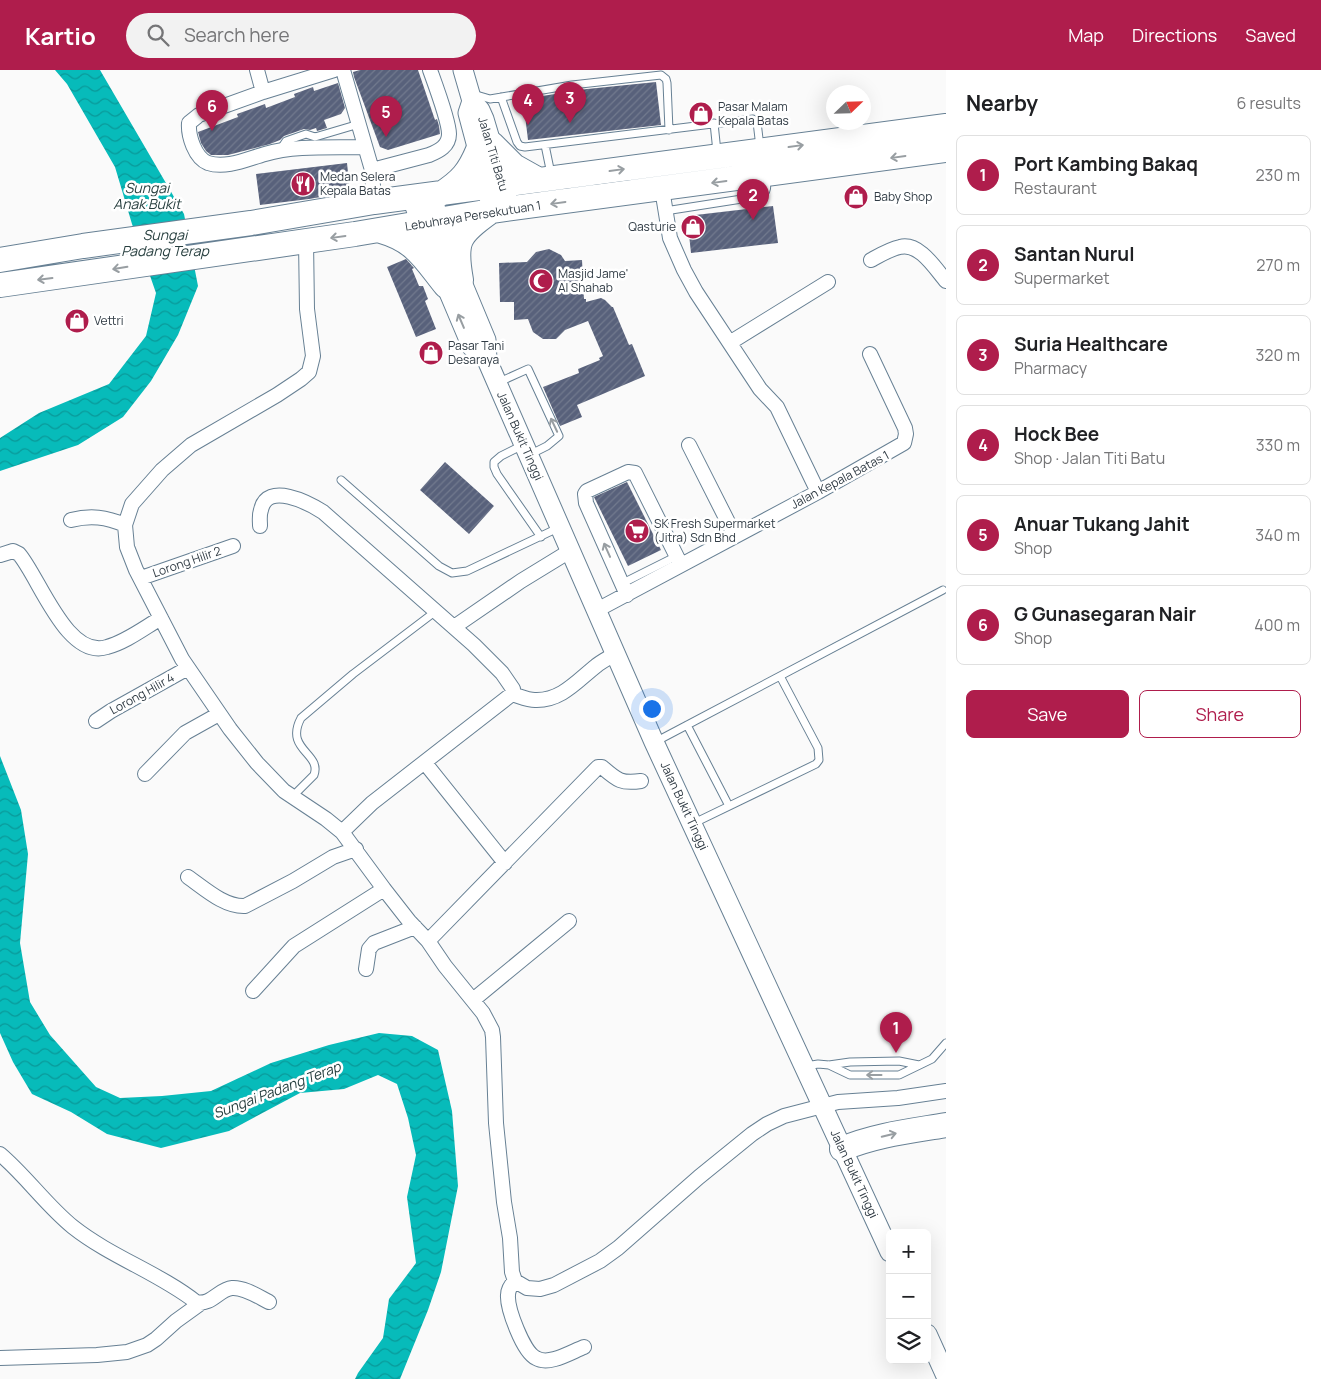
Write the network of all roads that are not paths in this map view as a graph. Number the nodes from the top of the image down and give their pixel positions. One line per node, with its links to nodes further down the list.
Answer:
1 (257, 70): 6 (street)
2 (334, 70): 6 (street)
3 (343, 70): 10 (street)
4 (430, 70): 20 (street)
5 (463, 70): 7 (main road, Jalan Titi Batu)
6 (263, 92): 17 (street)
7 (471, 97): 8 (lane); 15 (main road, Jalan Titi Batu)
8 (501, 97): 12 (lane); 13 (lane)
9 (714, 123): 12 (lane); 18 (lane); 19 (lane)
10 (359, 124): 14 (street); 17 (lane)
11 (946, 126): 18 (highway, Lebuhraya Persekutuan 1, one-way to 11)
12 (670, 130): 13 (lane)
13 (544, 145): 21 (lane)
14 (365, 147): 17 (street); 20 (street)
15 (485, 147): 21 (highway); 22 (main road, Jalan Titi Batu); 23 (highway)
16 (946, 150): 24 (highway, Lebuhraya Persekutuan 1, one-way to 24)
17 (280, 151)
18 (760, 151): 19 (highway, Lebuhraya Persekutuan 1)
19 (718, 156): 21 (highway, Lebuhraya Persekutuan 1, one-way to 19)
20 (372, 170): 25 (street)
21 (545, 179): 22 (highway, Lebuhraya Persekutuan 1)
22 (496, 187): 23 (highway, Lebuhraya Persekutuan 1); 26 (main road, Jalan Titi Batu)
23 (428, 196): 25 (highway, Lebuhraya Persekutuan 1); 27 (main road, Jalan Bukit Tinggi)
24 (664, 200): 26 (highway, Lebuhraya Persekutuan 1, one-way to 26); 36 (street)
25 (374, 202): 30 (highway, Lebuhraya Persekutuan 1)
26 (500, 210): 27 (highway, Lebuhraya Persekutuan 1); 34 (highway)
27 (430, 222): 28 (highway, Lebuhraya Persekutuan 1); 34 (main road, Jalan Bukit Tinggi)
28 (378, 230): 29 (highway, Lebuhraya Persekutuan 1, one-way to 29); 34 (highway)
29 (306, 241): 35 (highway, Lebuhraya Persekutuan 1, one-way to 35); 44 (street)
30 (0, 260)
31 (871, 260): 32 (street)
32 (946, 281)
33 (828, 282): 36 (street)
34 (454, 283): 38 (main road, Jalan Bukit Tinggi)
35 (0, 285)
36 (731, 342): 42 (street)
37 (870, 354): 42 (street, Jalan Kepala Batas 1)
38 (497, 383): 40 (main road, Jalan Bukit Tinggi); 40 (lane, one-way to 38)
39 (689, 445): 47 (street)
40 (526, 450): 46 (main road, Jalan Bukit Tinggi); 48 (lane)
41 (341, 480): 48 (lane)
42 (818, 492): 47 (street, Jalan Kepala Batas 1)
43 (71, 520): 44 (street)
44 (125, 525): 53 (street)
45 (260, 526): 57 (street)
46 (560, 527): 48 (lane); 50 (main road, Jalan Bukit Tinggi)
47 (735, 536): 52 (street, Jalan Kepala Batas 1)
48 (541, 537)
49 (233, 546): 53 (street, Lorong Hilir 2)
50 (570, 551): 56 (main road, Jalan Bukit Tinggi); 59 (street)
51 (0, 554): 58 (street)
52 (679, 561): 54 (street, Jalan Kepala Batas 1); 54 (street, one-way to 52)
53 (141, 578): 58 (street)
54 (624, 589): 56 (street, Jalan Kepala Batas 1)
55 (943, 590): 62 (lane)
56 (597, 610): 60 (main road, Jalan Bukit Tinggi)
57 (436, 611): 59 (street); 71 (lane)
58 (162, 618): 61 (street)
59 (454, 627): 63 (street)
60 (616, 653): 63 (street); 67 (main road, Jalan Bukit Tinggi)
61 (188, 668): 64 (street); 65 (street, Lorong Hilir 4)
62 (780, 676): 66 (lane); 72 (lane)
63 (512, 694): 68 (street)
64 (219, 714): 69 (street); 71 (street)
65 (96, 721)
66 (687, 725): 67 (lane); 72 (lane)
67 (654, 742): 73 (main road, Jalan Bukit Tinggi)
68 (425, 763): 74 (street); 76 (street)
69 (145, 774)
70 (641, 781): 76 (street)
71 (292, 797): 74 (street)
72 (729, 806): 73 (lane)
73 (692, 824): 88 (main road, Jalan Bukit Tinggi)
74 (342, 832): 75 (street)
75 (356, 849): 77 (street); 78 (street)
76 (504, 863): 81 (street)
77 (188, 877)
78 (384, 889): 80 (street); 83 (street)
79 (569, 921): 84 (street)
80 (414, 926): 81 (street); 82 (street)
81 (428, 941): 84 (street)
82 (366, 969)
83 (253, 990)
84 (473, 1000): 96 (street)
85 (946, 1043): 87 (lane)
86 (829, 1065): 87 (lane); 87 (lane, one-way to 86); 88 (lane)
87 (919, 1065)
88 (804, 1067): 90 (main road, Jalan Bukit Tinggi)
89 (946, 1091): 90 (street)
90 (822, 1105): 94 (main road, Jalan Bukit Tinggi); 96 (street)
91 (946, 1125): 94 (highway, one-way to 91)
92 (946, 1141): 94 (highway)
93 (0, 1154): 98 (street)
94 (846, 1157): 95 (main road, Jalan Bukit Tinggi)
95 (886, 1244)
96 (515, 1281): 100 (street)
97 (269, 1302): 98 (street)
98 (201, 1304): 101 (street)
99 (931, 1343): 102 (main road)
100 (584, 1347)
101 (0, 1358)
102 (946, 1376)

